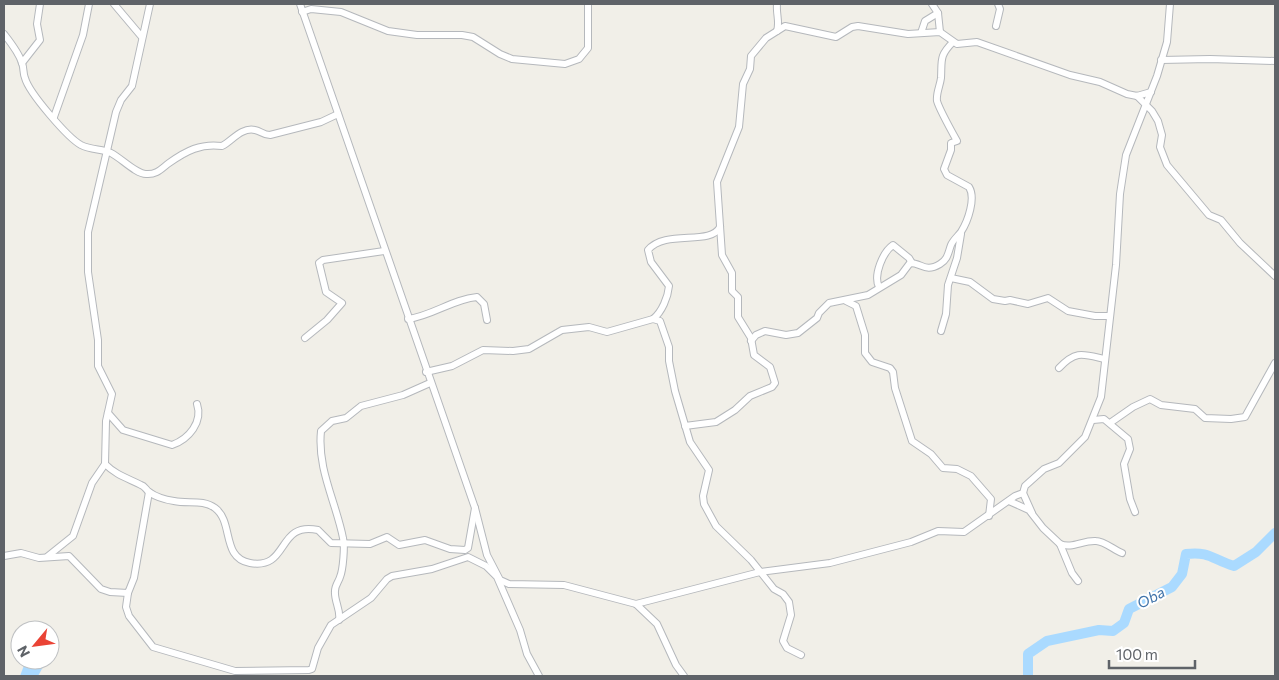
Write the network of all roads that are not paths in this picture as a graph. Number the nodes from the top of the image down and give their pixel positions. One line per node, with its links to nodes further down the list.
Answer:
1 (40, 4): 22 (street)
2 (89, 4): 27 (street)
3 (114, 4): 18 (street)
4 (150, 4): 18 (street)
5 (300, 4): 11 (street)
6 (588, 4): 11 (street)
7 (777, 4): 14 (street)
8 (932, 4): 12 (street)
9 (998, 4): 13 (street)
10 (1170, 4): 20 (street)
11 (302, 12): 26 (street)
12 (938, 14): 15 (street); 16 (street)
13 (996, 26)
14 (777, 31): 16 (street); 29 (street)
15 (940, 32): 16 (street); 19 (street)
16 (921, 33)
17 (4, 34): 22 (street)
18 (141, 36): 28 (street)
19 (953, 42): 24 (street); 30 (street)
20 (1162, 60): 21 (street); 23 (street)
21 (1275, 61)
22 (22, 63): 27 (street)
23 (1151, 92): 24 (street); 25 (street)
24 (1137, 96): 25 (street)
25 (1146, 106): 33 (street); 37 (street)
26 (338, 114): 28 (street); 31 (street)
27 (54, 117): 28 (street)
28 (108, 152): 50 (street)
29 (720, 227): 39 (street); 43 (street)
30 (962, 231): 32 (street); 34 (street)
31 (384, 251): 38 (street); 42 (street)
32 (912, 263): 35 (street); 35 (street)
33 (1275, 276)
34 (951, 278): 37 (street); 41 (street)
35 (879, 287): 36 (street)
36 (846, 301): 43 (street); 61 (street)
37 (1109, 316): 44 (street)
38 (408, 319): 40 (street); 47 (street)
39 (653, 319): 47 (street); 53 (street)
40 (488, 320)
41 (941, 331)
42 (306, 338)
43 (751, 341): 53 (street)
44 (1104, 359): 46 (street); 51 (street)
45 (1275, 363): 52 (street)
46 (1059, 368)
47 (426, 372): 48 (street)
48 (430, 383): 58 (street); 62 (street)
49 (197, 404): 50 (street)
50 (108, 413): 54 (street)
51 (1093, 420): 52 (street); 56 (street)
52 (1110, 423): 59 (street)
53 (685, 426): 67 (street)
54 (105, 464): 55 (street); 66 (street)
55 (149, 492): 62 (street); 70 (street)
56 (1023, 493): 57 (street); 60 (street)
57 (1009, 501): 60 (street); 61 (street)
58 (475, 508): 62 (street); 68 (street)
59 (1135, 512)
60 (1032, 513): 63 (street)
61 (989, 516): 67 (street)
62 (344, 542): 72 (street)
63 (1060, 544): 64 (street); 69 (street)
64 (1122, 553)
65 (4, 556): 66 (street)
66 (44, 559): 70 (street)
67 (760, 572): 71 (street); 73 (street)
68 (497, 576): 71 (street); 72 (street); 74 (street)
69 (1078, 581)
70 (128, 593): 72 (street)
71 (636, 604): 75 (street)
72 (339, 620)
73 (801, 655)
74 (536, 675)
75 (684, 676)

